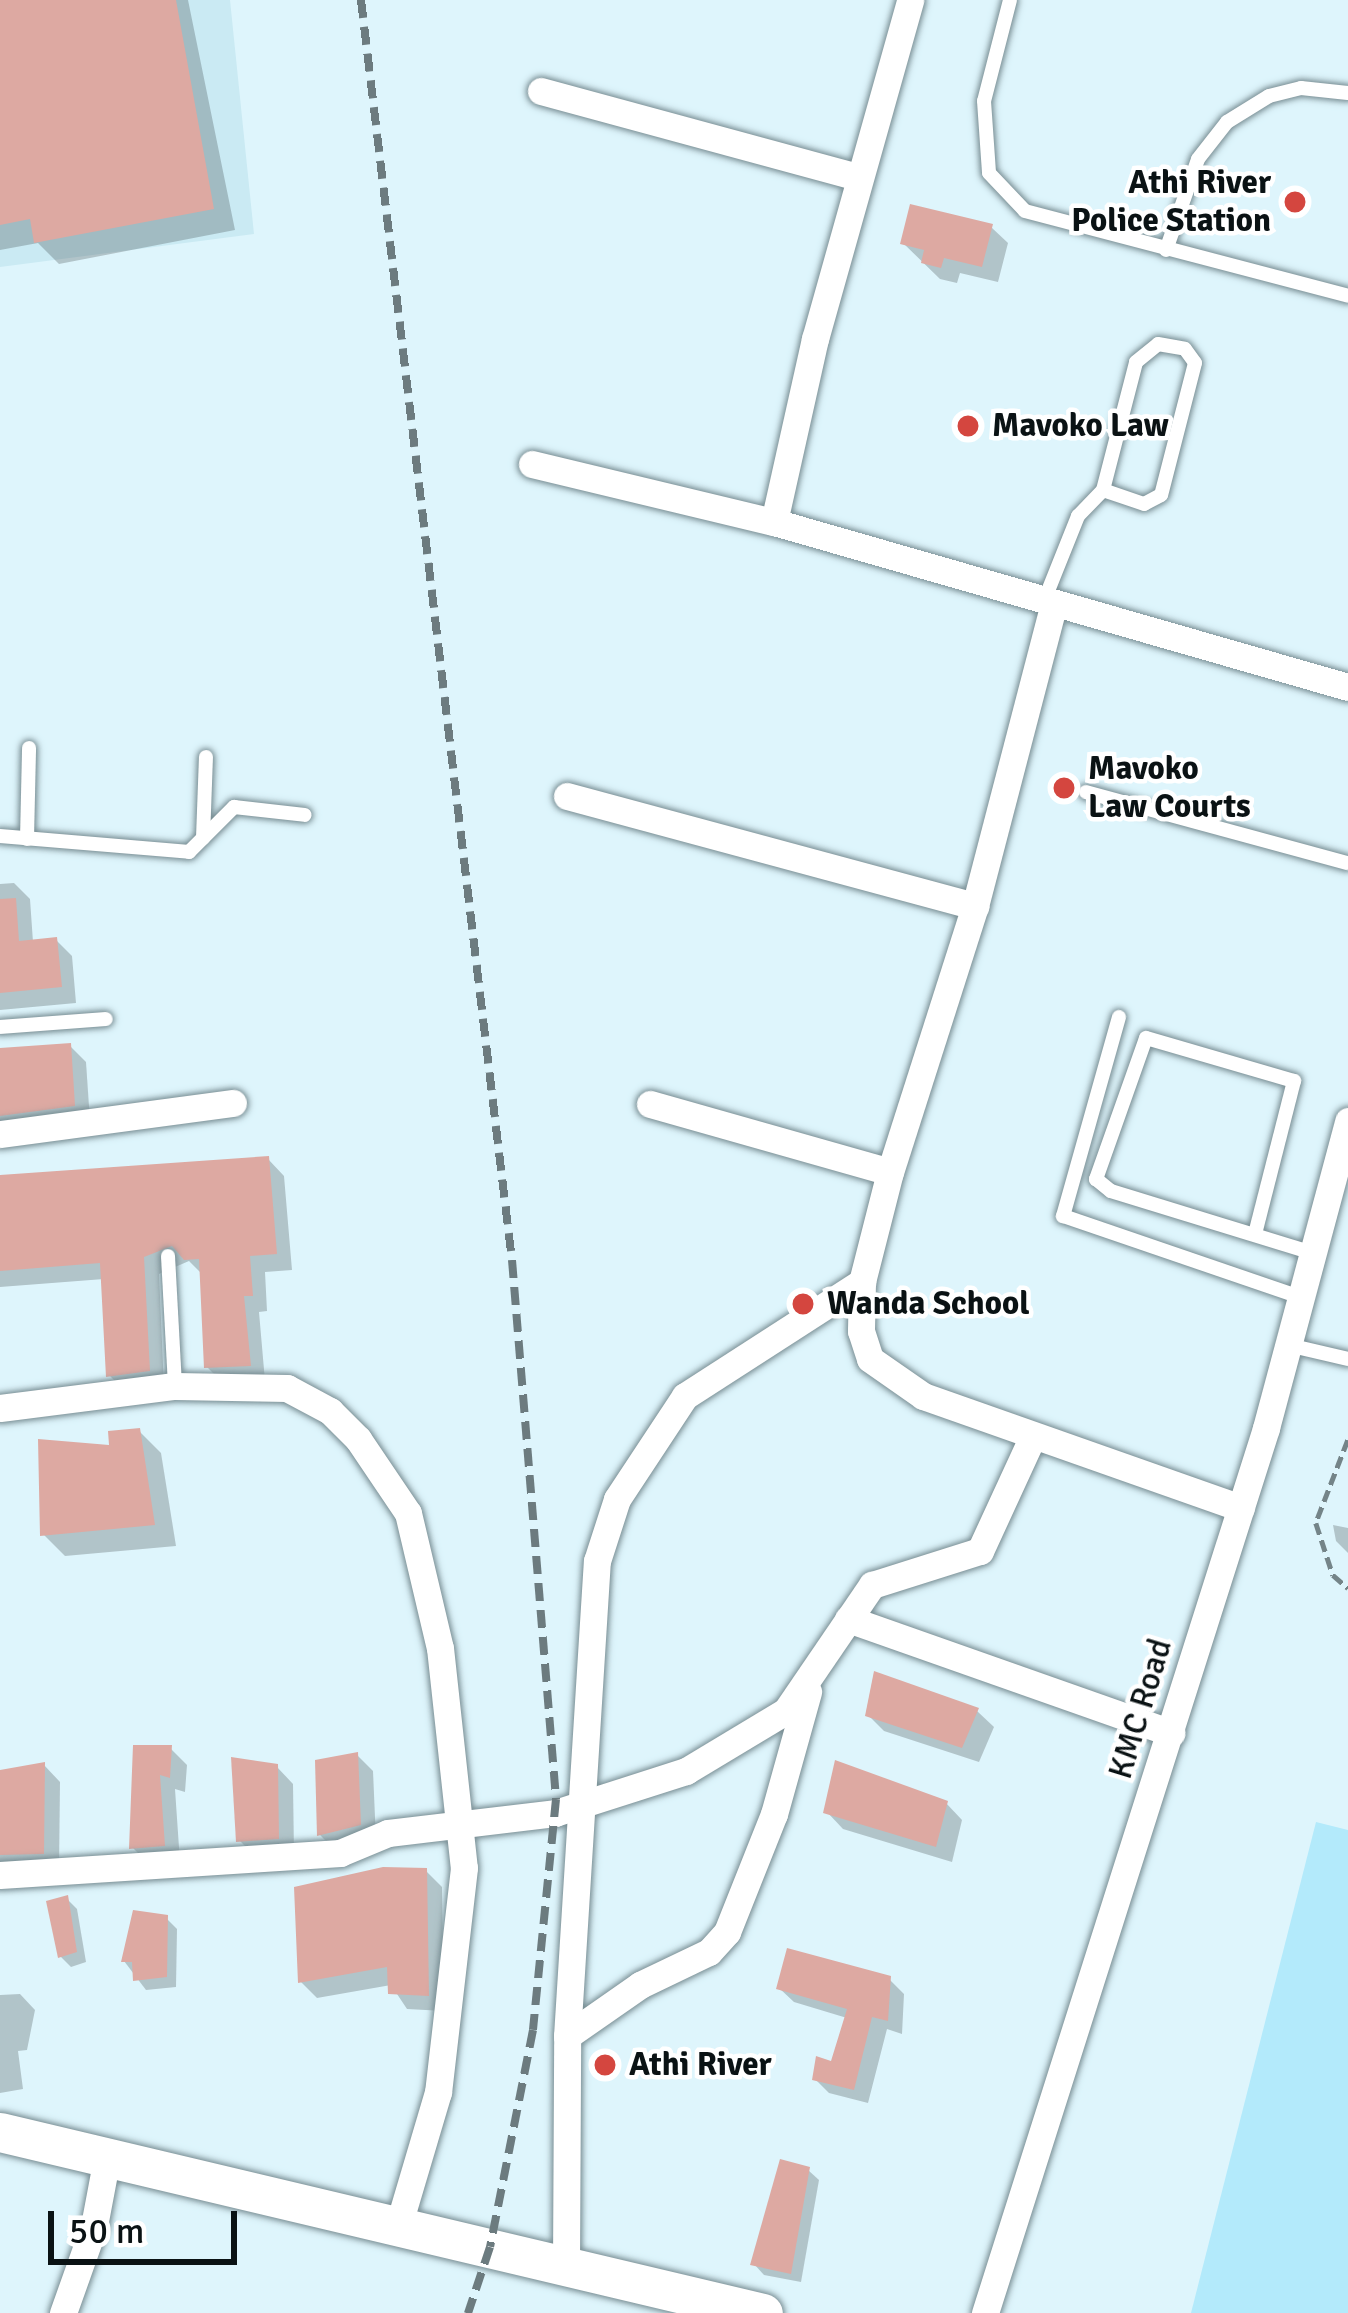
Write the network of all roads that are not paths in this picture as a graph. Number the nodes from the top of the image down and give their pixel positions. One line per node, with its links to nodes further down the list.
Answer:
1 (910, 0): 5 (street)
2 (1010, 0): 6 (lane)
3 (541, 91): 5 (street)
4 (1348, 93): 6 (lane)
5 (857, 177): 10 (street)
6 (1166, 250): 7 (lane)
7 (1348, 296)
8 (532, 464): 10 (street)
9 (1103, 490): 9 (lane); 11 (lane)
10 (775, 522): 11 (street)
11 (1049, 602): 12 (street); 22 (street)
12 (1348, 686)
13 (29, 748): 19 (lane)
14 (206, 757): 20 (lane)
15 (1086, 792): 21 (lane)
16 (567, 796): 22 (street)
17 (304, 814): 20 (lane)
18 (0, 836): 19 (lane)
19 (27, 838): 20 (lane)
20 (202, 844)
21 (1348, 863)
22 (975, 906): 30 (street)
23 (1118, 1017): 36 (lane)
24 (106, 1019): 25 (lane)
25 (0, 1028)
26 (232, 1103): 29 (street)
27 (650, 1104): 30 (street)
28 (1348, 1121): 31 (street, KMC Road)
29 (0, 1134)
30 (890, 1172): 35 (street)
31 (1339, 1189): 33 (street, KMC Road)
32 (1255, 1234): 32 (lane); 33 (lane)
33 (1312, 1253): 36 (street, KMC Road)
34 (168, 1256): 39 (lane)
35 (862, 1282): 41 (street); 46 (street)
36 (1300, 1297): 37 (street, KMC Road)
37 (1288, 1345): 38 (lane); 42 (street, KMC Road)
38 (1348, 1359)
39 (175, 1386): 40 (street); 47 (street)
40 (0, 1408)
41 (1032, 1438): 42 (street); 43 (street)
42 (1240, 1508): 45 (street, KMC Road)
43 (848, 1619): 44 (street); 45 (street)
44 (809, 1688): 46 (street); 49 (street)
45 (1171, 1733): 56 (street, KMC Road)
46 (586, 1805): 47 (street); 49 (street)
47 (463, 1830): 48 (street); 52 (street)
48 (0, 1875)
49 (567, 2036): 53 (street)
50 (0, 2132): 51 (main road)
51 (106, 2157): 52 (main road); 54 (street)
52 (399, 2224): 53 (main road)
53 (566, 2265): 55 (main road)
54 (63, 2313)
55 (763, 2313)
56 (985, 2313)

